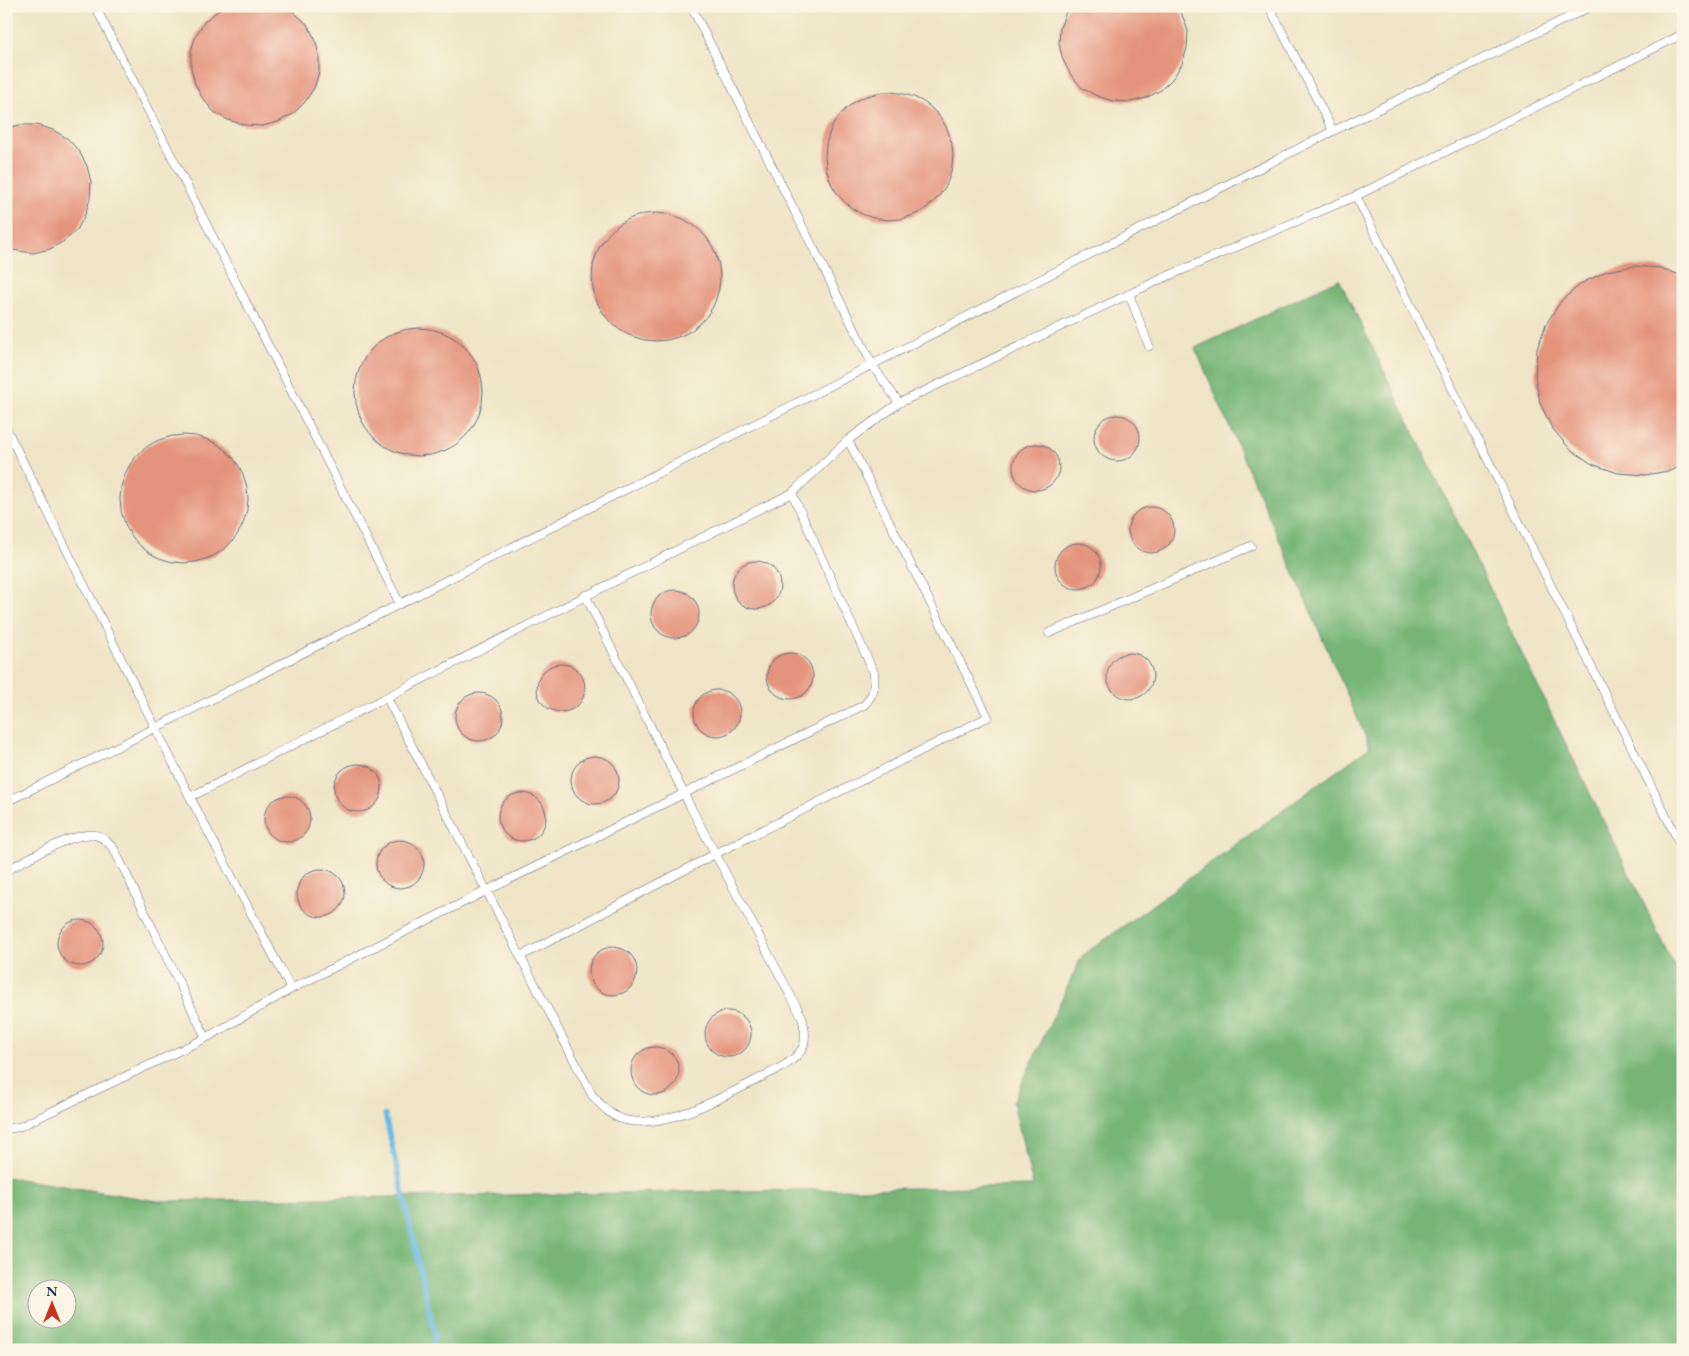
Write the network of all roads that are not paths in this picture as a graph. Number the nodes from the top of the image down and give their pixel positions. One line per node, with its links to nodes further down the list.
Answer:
1 (95, 6): 17 (lane)
2 (691, 6): 10 (lane)
3 (1270, 6): 6 (lane)
4 (1592, 6): 6 (lane)
5 (1683, 34): 7 (lane)
6 (1333, 131): 10 (lane)
7 (1356, 196): 8 (lane); 24 (lane)
8 (1129, 294): 9 (lane); 11 (lane)
9 (1149, 346)
10 (873, 366): 11 (lane); 17 (lane)
11 (899, 403): 13 (lane)
12 (6, 428): 20 (lane)
13 (848, 440): 14 (lane); 25 (lane)
14 (792, 493): 16 (lane); 21 (lane)
15 (1251, 546): 18 (lane)
16 (585, 595): 19 (lane); 21 (lane)
17 (400, 604): 20 (lane)
18 (1049, 633)
19 (387, 698): 22 (lane); 27 (lane)
20 (157, 728): 22 (lane); 23 (lane)
21 (685, 793): 25 (lane); 27 (lane)
22 (190, 797): 29 (lane)
23 (6, 802)
24 (1683, 850)
25 (717, 854): 28 (lane); 28 (lane)
26 (6, 870): 30 (lane)
27 (486, 891): 28 (lane); 29 (lane)
28 (521, 956)
29 (291, 990): 30 (lane)
30 (206, 1038): 31 (lane)
31 (6, 1129)

